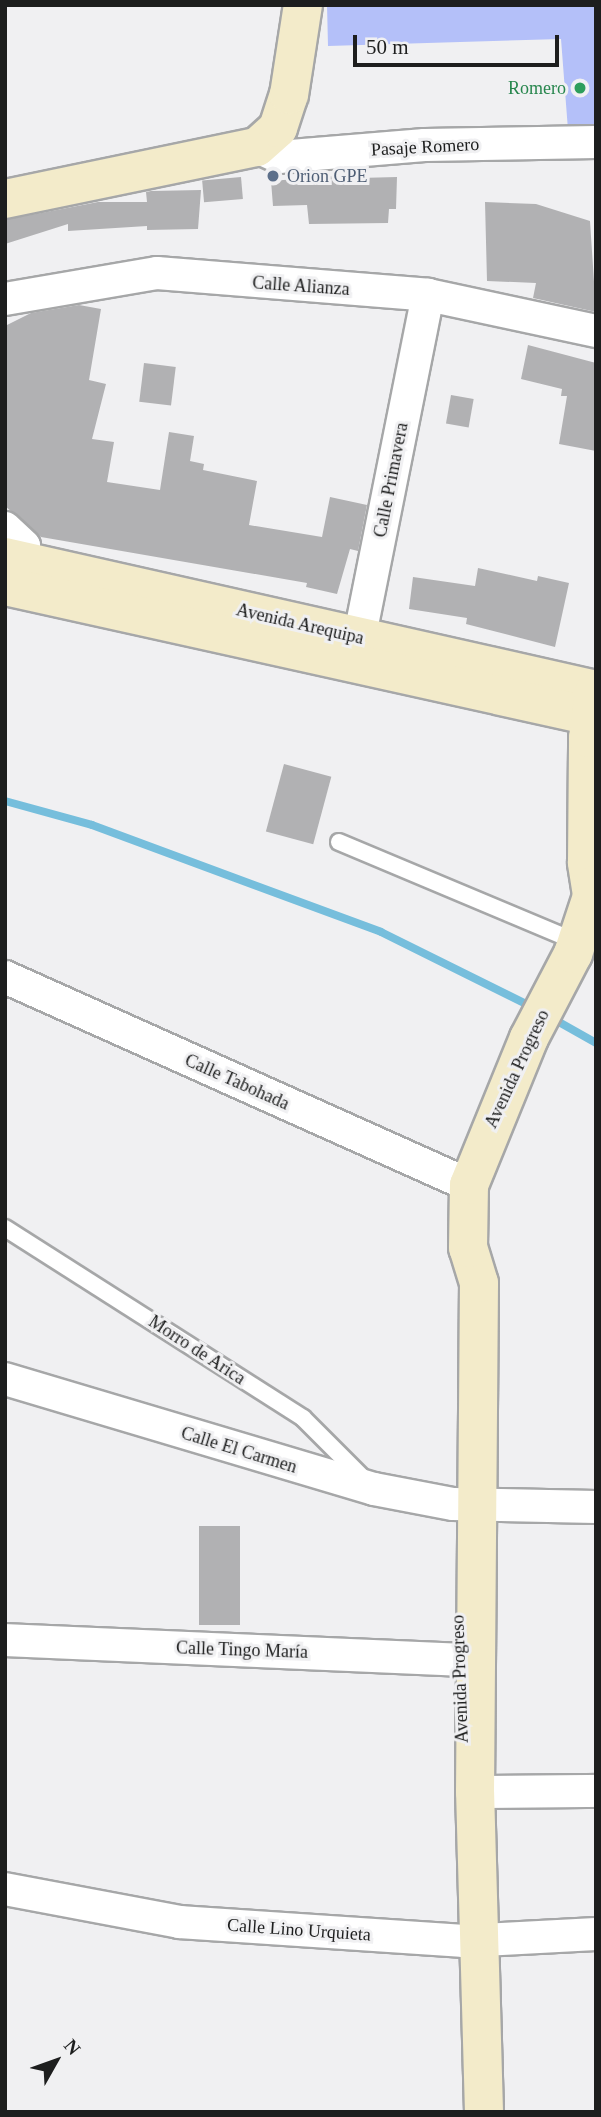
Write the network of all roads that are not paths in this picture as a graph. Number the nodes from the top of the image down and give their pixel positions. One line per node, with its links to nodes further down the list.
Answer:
1 (303, 5): 3 (main road)
2 (596, 142): 3 (street, Pasaje Romero)
3 (257, 147): 4 (main road)
4 (5, 199)
5 (428, 295): 6 (street, Calle Alianza); 7 (street, Calle Alianza); 10 (street, Calle Primavera)
6 (5, 299)
7 (596, 331)
8 (5, 528): 9 (street)
9 (12, 568): 10 (main road, Avenida Arequipa)
10 (356, 651): 11 (main road, Avenida Arequipa)
11 (594, 703): 13 (main road, Avenida Progreso)
12 (340, 842): 14 (lane)
13 (594, 892): 14 (main road, Avenida Progreso)
14 (582, 950): 16 (main road, Avenida Progreso)
15 (5, 977): 16 (street, Calle Tabohada)
16 (469, 1185): 20 (main road, Avenida Progreso)
17 (5, 1228): 19 (lane, Morro de Arica)
18 (5, 1379): 19 (street, Calle El Carmen)
19 (374, 1489): 20 (street, Calle El Carmen)
20 (464, 1504): 21 (street, Calle El Carmen); 23 (main road, Avenida Progreso)
21 (596, 1507)
22 (5, 1640): 23 (street, Calle Tingo María)
23 (470, 1660): 25 (main road, Avenida Progreso); 28 (main road, Avenida Progreso)
24 (596, 1791): 25 (street)
25 (475, 1792): 28 (main road, Avenida Progreso)
26 (5, 1889): 28 (street, Calle Lino Urquieta)
27 (596, 1934): 28 (street, Calle Lino Urquieta)
28 (473, 1941): 29 (main road, Avenida Progreso); 30 (main road, Avenida Progreso)
29 (468, 2112)
30 (484, 2112)

